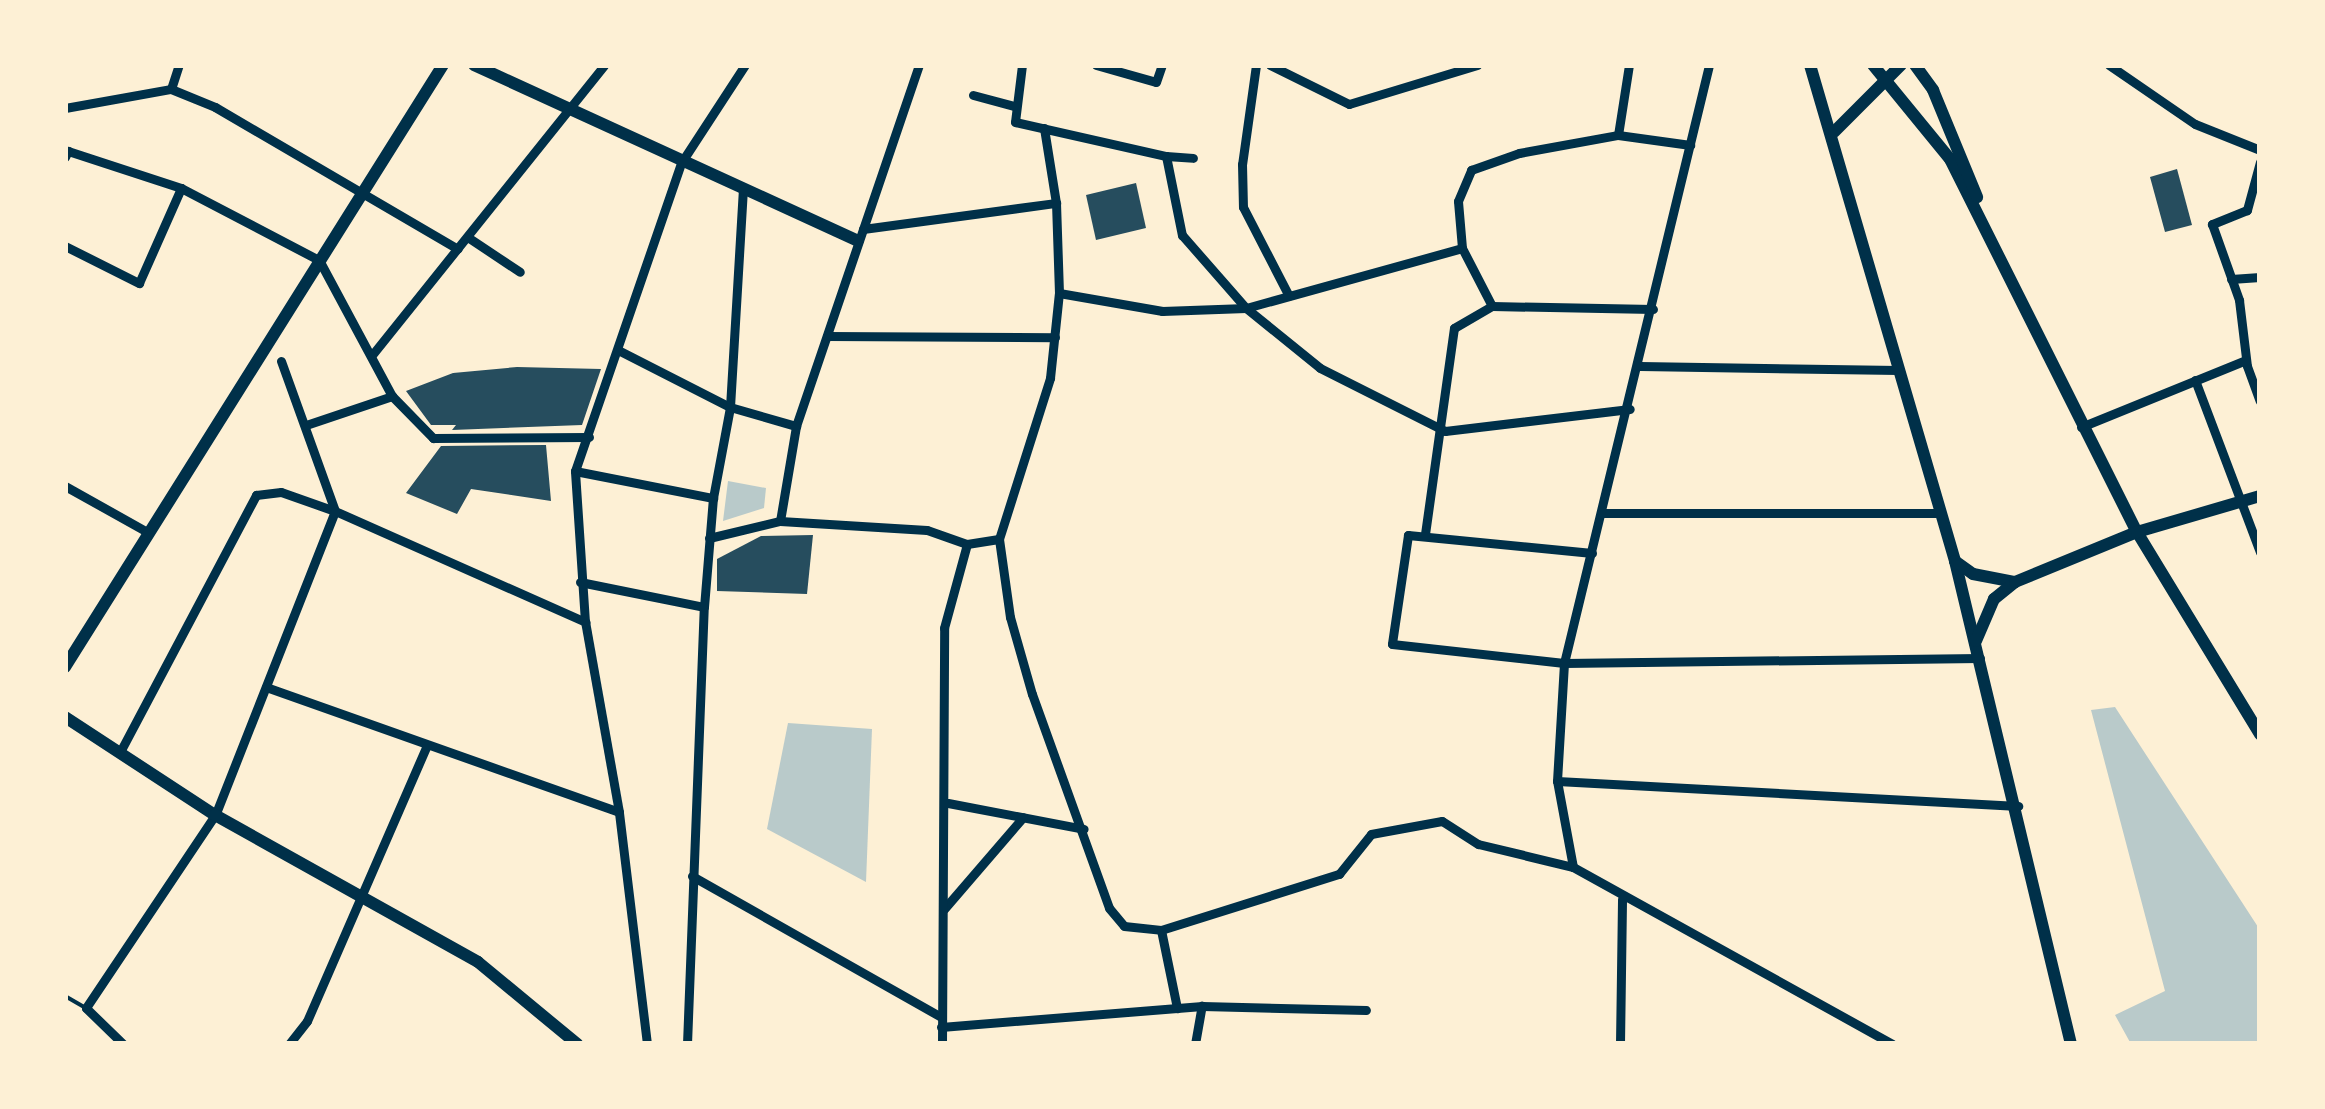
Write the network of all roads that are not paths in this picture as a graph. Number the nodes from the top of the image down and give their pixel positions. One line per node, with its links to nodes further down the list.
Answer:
1 (179, 65): 21 (street)
2 (443, 65): 38 (main road)
3 (474, 65): 24 (main road)
4 (604, 65): 24 (street)
5 (745, 65): 34 (street)
6 (919, 65): 40 (street)
7 (1022, 65): 23 (street)
8 (1096, 65): 9 (street)
9 (1162, 65)
10 (1256, 65): 51 (street)
11 (1477, 65): 19 (street)
12 (1629, 65): 28 (street)
13 (1709, 65): 29 (street)
14 (1810, 65): 27 (main road)
15 (1873, 65): 20 (main road)
16 (1901, 65): 20 (main road)
17 (1914, 65): 41 (main road)
18 (2109, 65): 30 (street)
19 (1275, 66)
20 (1890, 81): 27 (main road); 41 (main road)
21 (171, 89): 25 (street); 38 (street)
22 (973, 95): 23 (street)
23 (1014, 106): 26 (street)
24 (573, 107): 34 (main road); 42 (street)
25 (65, 108)
26 (1044, 128): 31 (street); 39 (street)
27 (1834, 132): 62 (main road)
28 (1618, 135): 29 (street); 44 (street)
29 (1690, 145): 54 (street)
30 (2260, 150)
31 (1166, 156): 33 (street); 53 (street)
32 (65, 157): 36 (street)
33 (1193, 158)
34 (681, 162): 37 (main road); 57 (street)
35 (2260, 162): 49 (street)
36 (181, 188): 43 (street); 46 (street)
37 (744, 189): 40 (main road); 66 (street)
38 (364, 192): 45 (street); 46 (main road)
39 (1056, 203): 40 (street); 50 (street)
40 (861, 235): 55 (street)
41 (1991, 237): 70 (main road)
42 (468, 238): 45 (street); 47 (street)
43 (65, 246)
44 (1462, 248): 51 (street); 52 (street)
45 (458, 250): 58 (street)
46 (320, 260): 58 (street); 83 (main road)
47 (520, 272)
48 (2260, 278): 49 (street)
49 (2231, 280): 60 (street)
50 (1059, 292): 53 (street); 56 (street)
51 (1290, 296): 53 (street)
52 (1492, 306): 54 (street); 71 (street)
53 (1246, 308): 71 (street)
54 (1653, 309): 61 (street)
55 (827, 336): 56 (street); 69 (street)
56 (1055, 338): 86 (street)
57 (618, 350): 66 (street); 72 (street)
58 (372, 355): 64 (street)
59 (282, 360): 68 (street)
60 (2246, 360): 63 (street); 65 (street)
61 (1640, 366): 62 (street); 67 (street)
62 (1898, 370): 80 (main road)
63 (2195, 380): 70 (street); 77 (street)
64 (392, 396): 68 (street); 72 (street)
65 (2260, 401)
66 (730, 407): 69 (street); 76 (street)
67 (1630, 408): 71 (street); 79 (street)
68 (306, 425): 78 (street)
69 (796, 426): 81 (street)
70 (2081, 427): 82 (main road)
71 (1445, 431): 84 (street)
72 (589, 437): 73 (street)
73 (576, 471): 76 (street); 91 (street)
74 (65, 486): 83 (street)
75 (2260, 496): 77 (main road)
76 (713, 498): 85 (street)
77 (2240, 502): 82 (main road); 88 (street)
78 (335, 511): 94 (street); 99 (street); 103 (street)
79 (1604, 513): 80 (street); 89 (street)
80 (1938, 513): 90 (main road)
81 (780, 520): 85 (street); 87 (street)
82 (2137, 532): 92 (main road); 101 (main road)
83 (149, 534): 98 (main road)
84 (1426, 534): 89 (street); 97 (street)
85 (708, 538): 93 (street)
86 (999, 539): 87 (street); 110 (street)
87 (968, 544): 105 (street)
88 (2260, 552)
89 (1592, 553): 97 (street)
90 (1955, 561): 92 (main road); 95 (main road)
91 (580, 582): 93 (street); 94 (street)
92 (2016, 582): 95 (main road)
93 (704, 607): 112 (street)
94 (585, 622): 107 (street)
95 (1976, 642): 96 (main road)
96 (1980, 658): 97 (street); 106 (main road)
97 (1564, 663): 104 (street)
98 (65, 667)
99 (266, 687): 102 (street); 108 (street)
100 (65, 716): 103 (main road)
101 (2260, 734)
102 (426, 745): 107 (street); 113 (street)
103 (120, 752): 108 (main road)
104 (1556, 781): 106 (street); 111 (street)
105 (948, 803): 109 (street); 115 (street)
106 (2018, 806): 132 (main road)
107 (619, 812): 126 (street)
108 (215, 816): 113 (main road); 119 (street)
109 (1023, 818): 110 (street); 115 (street)
110 (1084, 829): 116 (street)
111 (1573, 867): 114 (street); 116 (street)
112 (692, 876): 122 (street); 127 (street)
113 (363, 894): 124 (street); 125 (main road)
114 (1622, 900): 130 (street); 131 (street)
115 (944, 909): 122 (street)
116 (1161, 930): 120 (street)
117 (65, 996): 119 (lane)
118 (1202, 1006): 120 (street); 121 (street); 129 (street)
119 (86, 1008): 123 (street)
120 (1177, 1008): 122 (street)
121 (1366, 1010)
122 (941, 1022): 128 (street)
123 (123, 1044)
124 (288, 1044)
125 (577, 1044)
126 (647, 1044)
127 (687, 1044)
128 (942, 1044)
129 (1195, 1044)
130 (1620, 1044)
131 (1892, 1044)
132 (2071, 1044)

